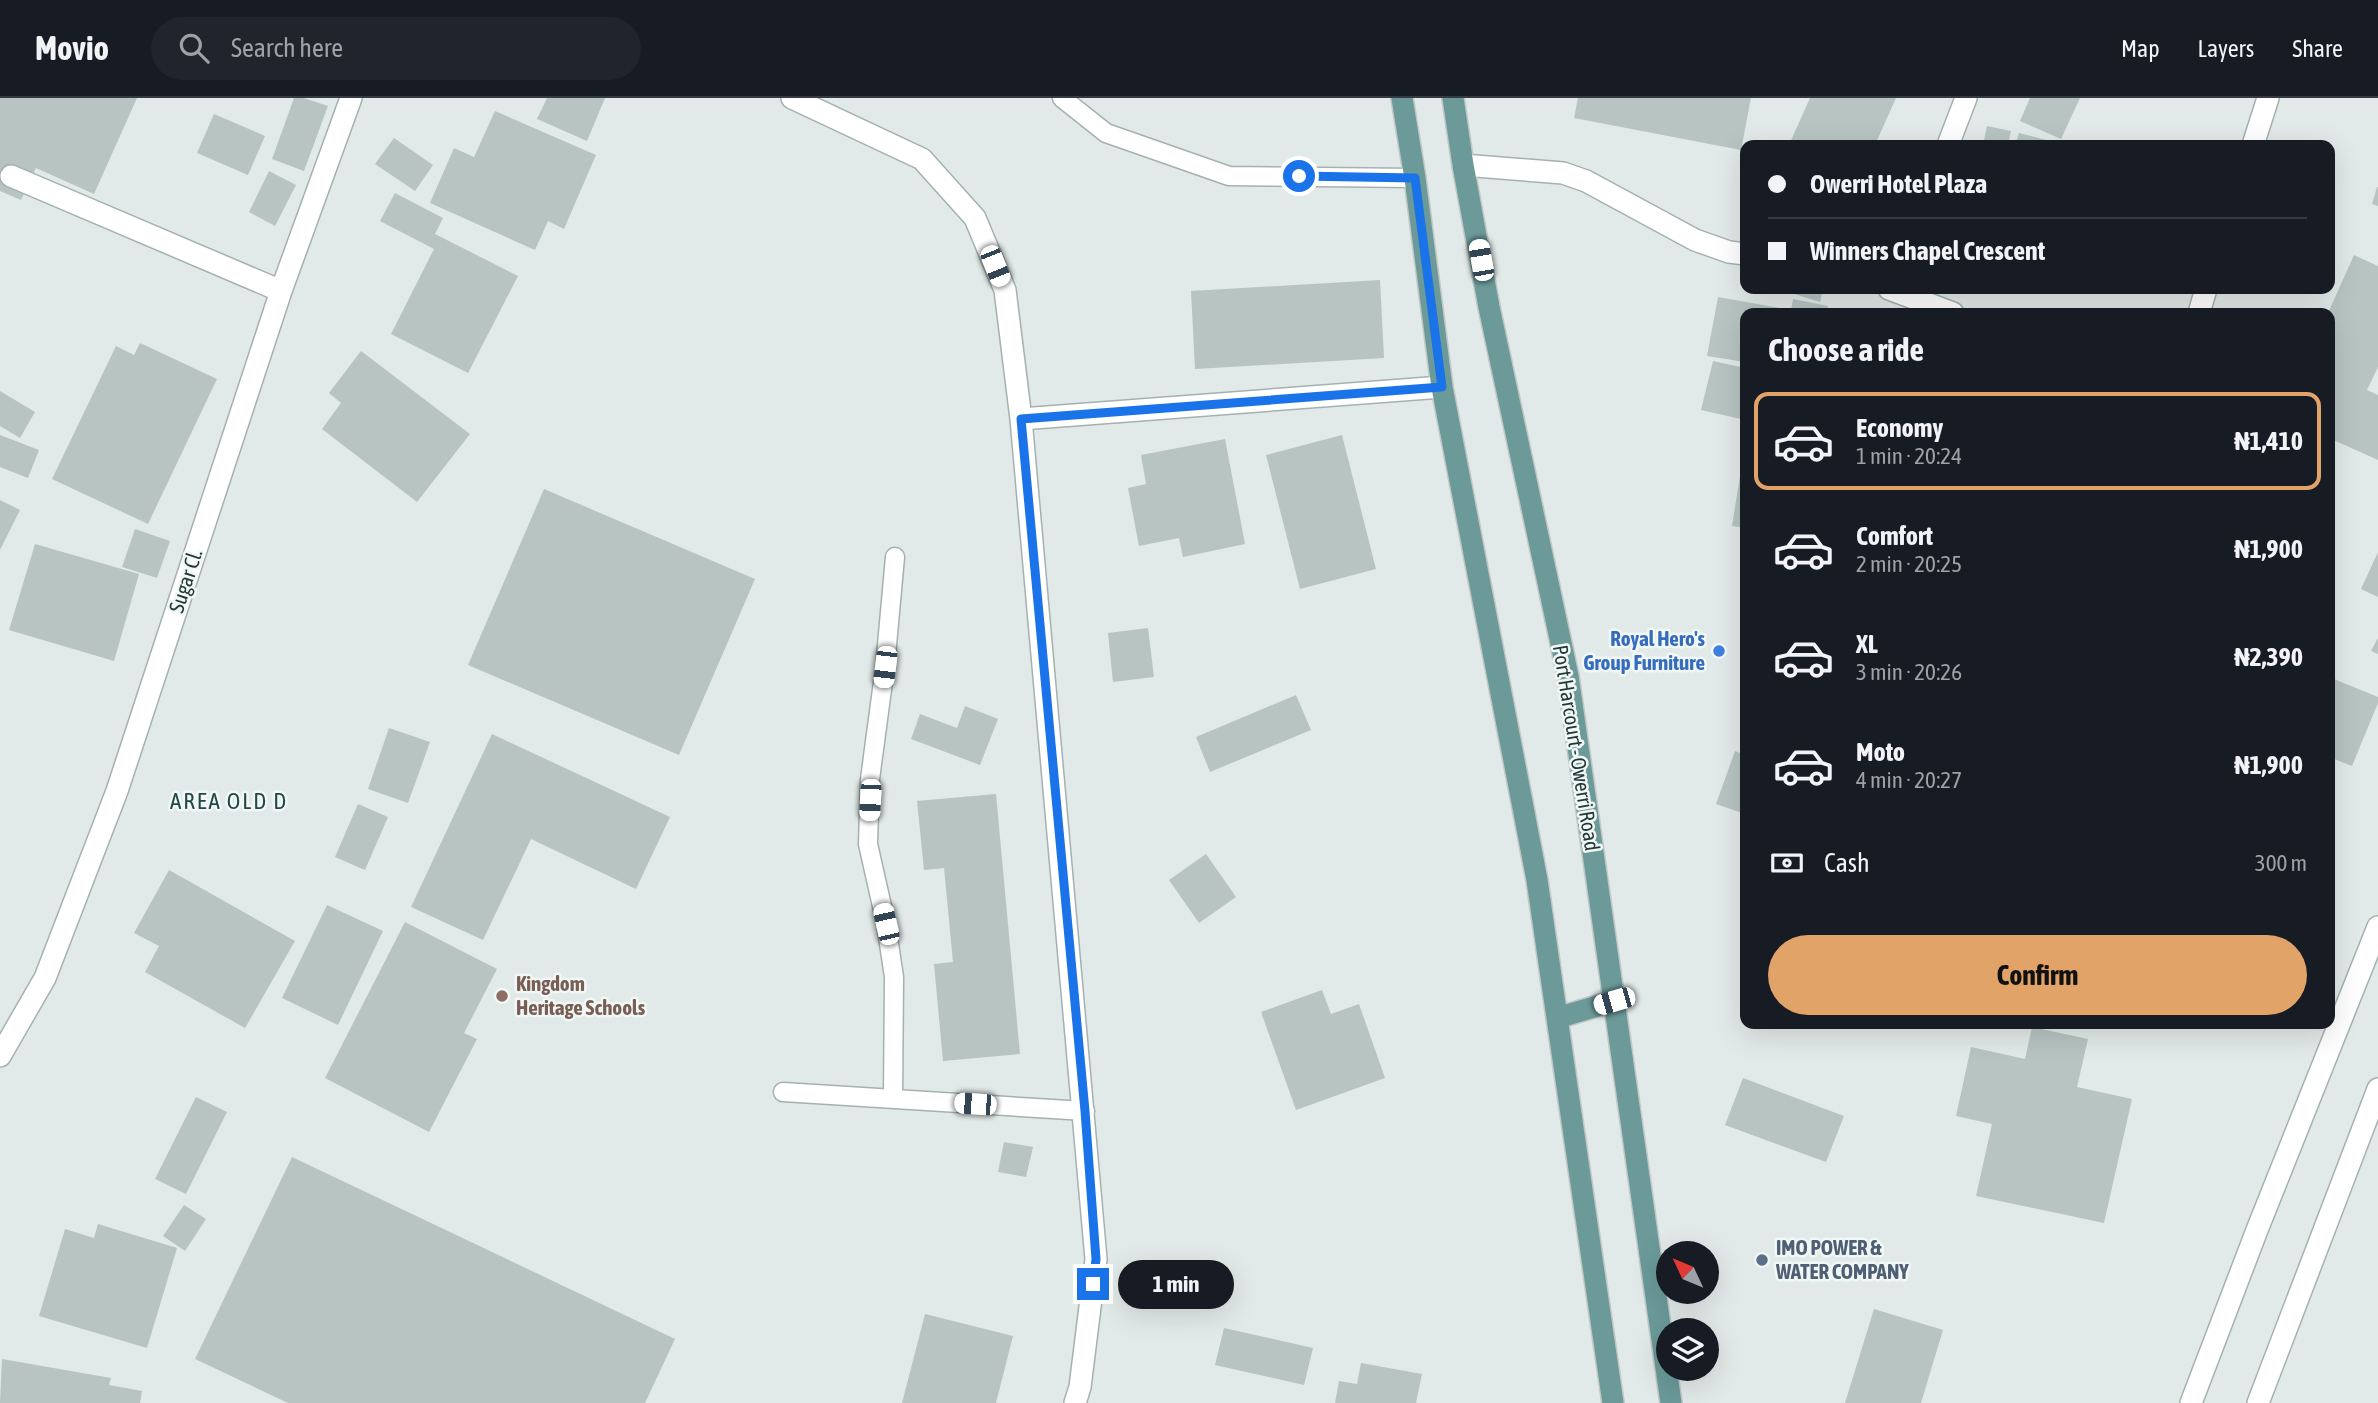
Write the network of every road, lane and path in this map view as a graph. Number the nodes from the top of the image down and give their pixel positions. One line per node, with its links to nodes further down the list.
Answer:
1 (351, 98): 14 (street, Sugar Cl.)
2 (792, 98): 18 (street)
3 (1062, 98): 12 (lane)
4 (1402, 98): 12 (main road)
5 (1454, 98): 10 (main road, Port Harcourt - Owerri Road)
6 (1966, 98): 8 (street)
7 (2268, 98): 9 (street)
8 (1950, 140)
9 (2255, 140)
10 (1463, 165): 13 (street); 21 (main road, Port Harcourt - Owerri Road)
11 (11, 176): 14 (street)
12 (1415, 178): 17 (main road)
13 (1740, 253)
14 (281, 291): 23 (street, Sugar Cl.)
15 (1902, 294): 16 (street)
16 (1939, 308)
17 (1442, 387): 18 (street); 22 (main road)
18 (1021, 419): 27 (street)
19 (895, 557): 26 (lane)
20 (2378, 926): 31 (street)
21 (1614, 1001): 22 (main road); 30 (main road, Port Harcourt - Owerri Road)
22 (1556, 1018): 29 (main road)
23 (0, 1056)
24 (2378, 1089): 32 (street)
25 (783, 1092): 26 (lane)
26 (894, 1099): 27 (lane)
27 (1085, 1111): 28 (street)
28 (1075, 1403)
29 (1613, 1403)
30 (1671, 1403)
31 (2191, 1403)
32 (2258, 1403)

